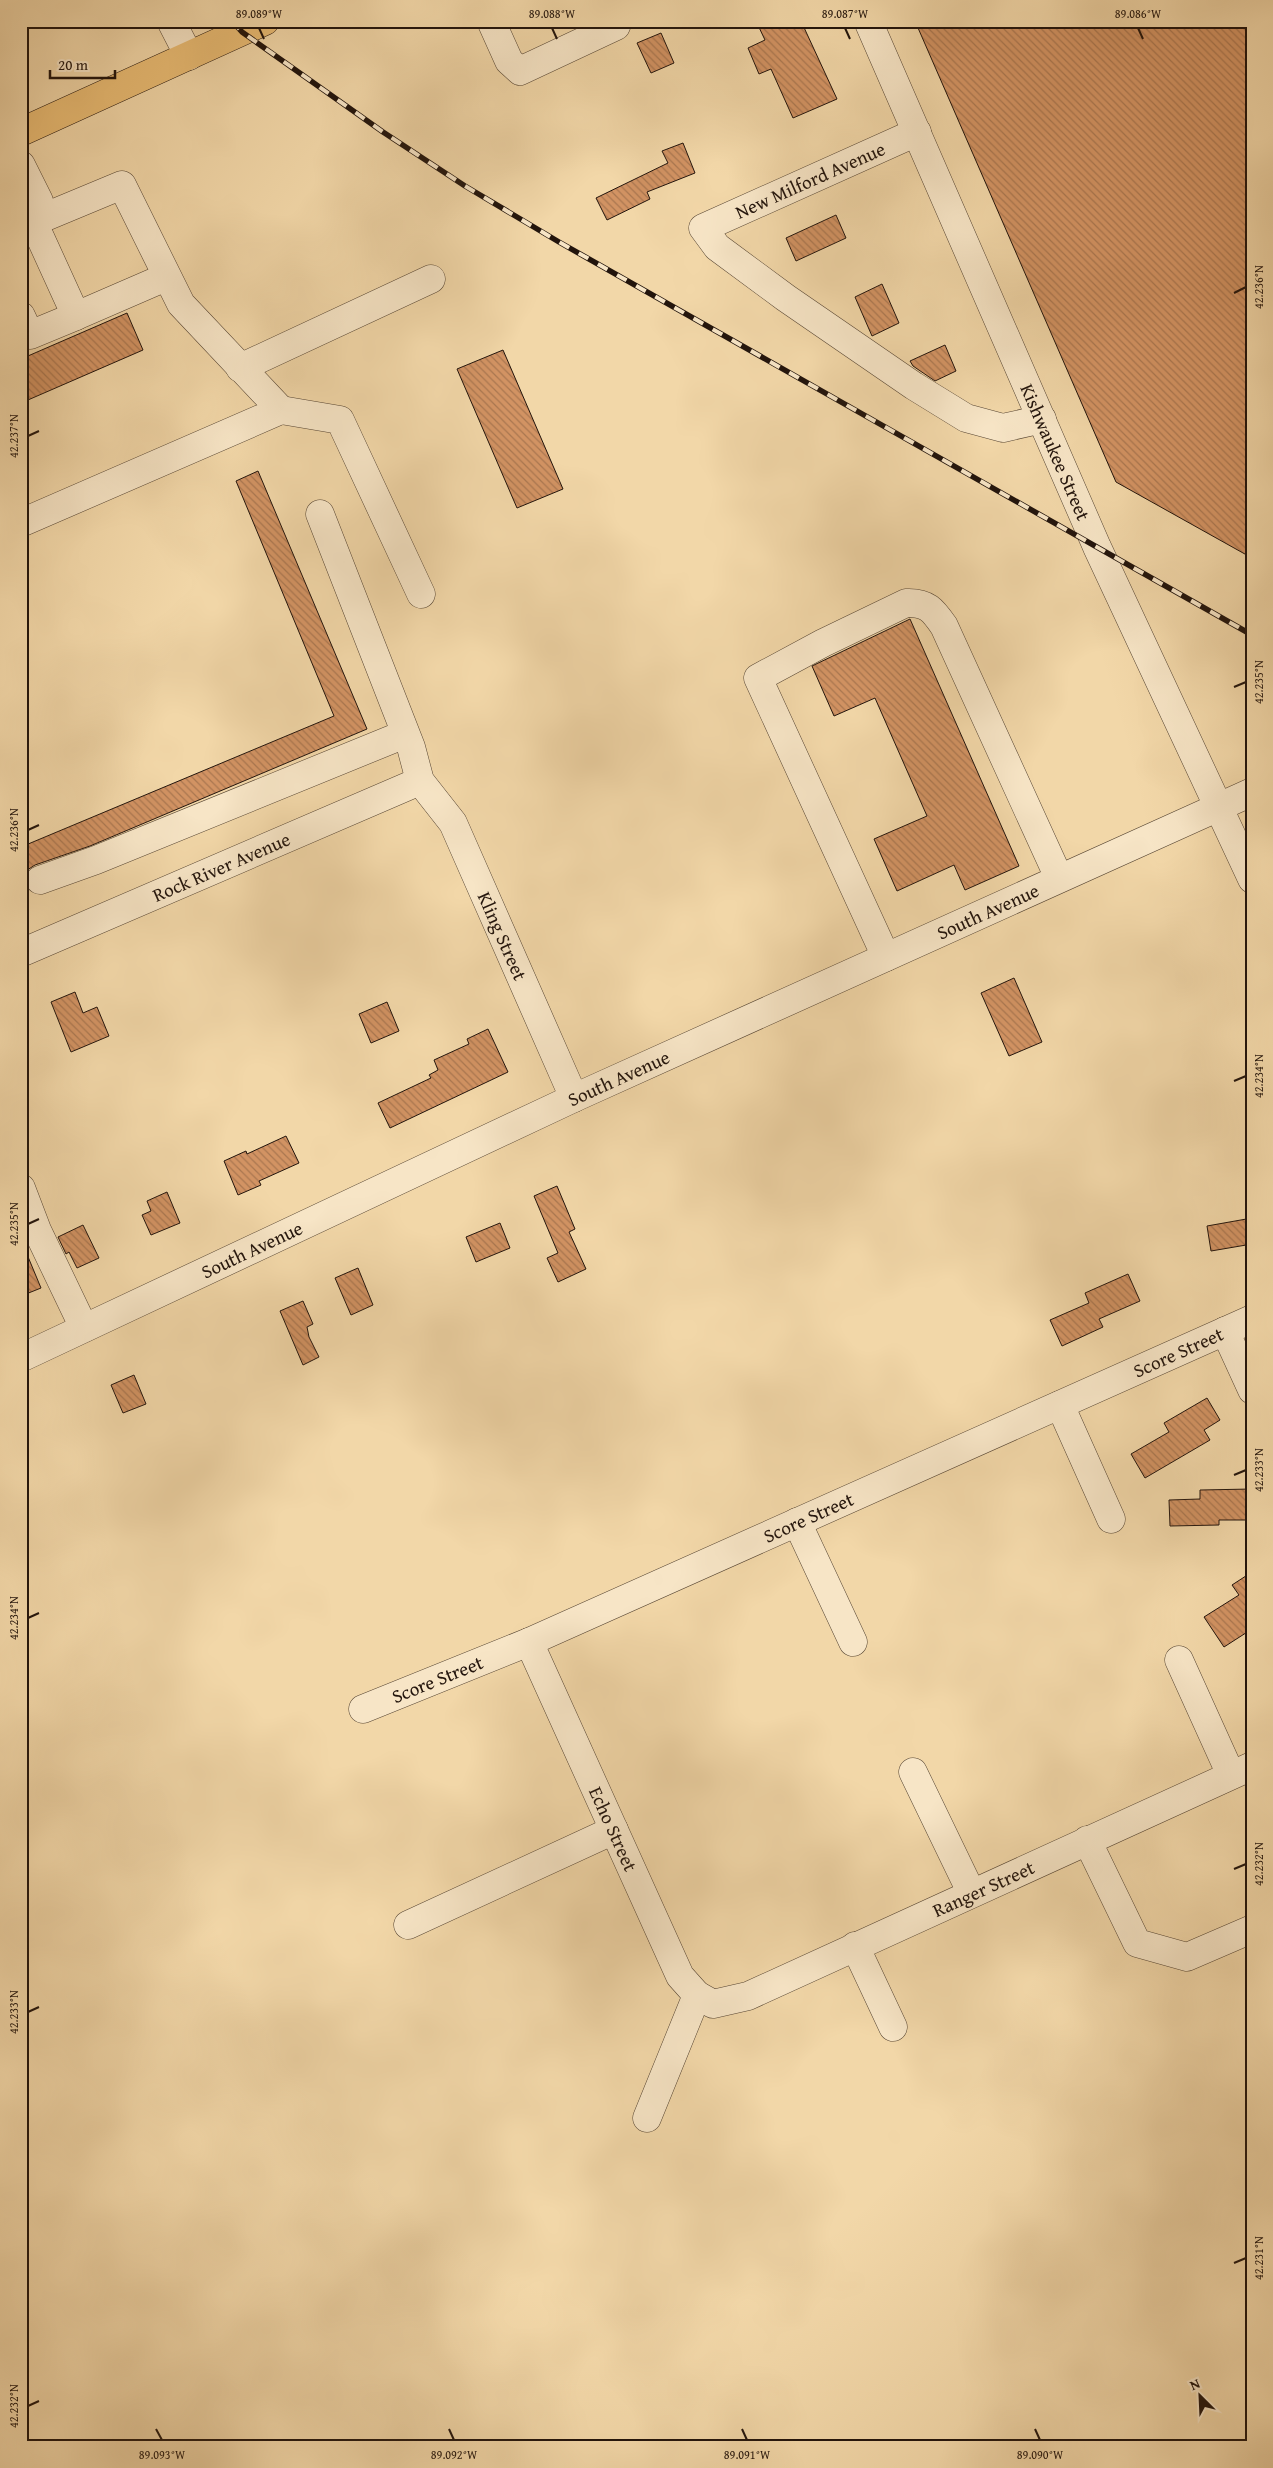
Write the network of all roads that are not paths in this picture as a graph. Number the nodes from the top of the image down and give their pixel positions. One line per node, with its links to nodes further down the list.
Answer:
1 (171, 21): 6 (street)
2 (265, 21): 6 (main road)
3 (491, 21): 4 (street)
4 (618, 21)
5 (868, 21): 8 (street, Kishwaukee Street)
6 (189, 56): 7 (main road)
7 (21, 132)
8 (917, 132): 17 (street, Kishwaukee Street); 17 (street, New Milford Avenue)
9 (21, 165): 10 (street)
10 (26, 219): 11 (street); 14 (street)
11 (166, 277): 14 (street); 15 (street)
12 (431, 279): 15 (street)
13 (21, 316): 14 (street)
14 (76, 316)
15 (240, 368): 16 (street)
16 (281, 410): 19 (street); 20 (street)
17 (1042, 419): 24 (street, Kishwaukee Street)
18 (320, 514): 21 (street)
19 (21, 523)
20 (421, 594)
21 (406, 734): 22 (street); 26 (street)
22 (420, 781): 28 (street, Rock River Avenue); 30 (street, Kling Street)
23 (1252, 792): 24 (street, South Avenue)
24 (1219, 806): 25 (street, South Avenue); 27 (street, Kishwaukee Street)
25 (1059, 878): 29 (street, South Avenue); 29 (street)
26 (40, 880)
27 (1252, 880)
28 (21, 952)
29 (886, 957): 30 (street, South Avenue)
30 (574, 1098): 33 (street, South Avenue)
31 (21, 1188): 33 (street)
32 (1252, 1319): 34 (street, Score Street)
33 (84, 1328): 35 (street, South Avenue)
34 (1225, 1331): 36 (street); 37 (street, Score Street)
35 (21, 1358)
36 (1252, 1390)
37 (1060, 1405): 38 (street); 39 (street, Score Street)
38 (1111, 1518)
39 (797, 1522): 40 (street, Score Street); 41 (street)
40 (530, 1642): 43 (street, Score Street); 46 (street, Echo Street)
41 (853, 1642)
42 (1179, 1660): 44 (street)
43 (363, 1709)
44 (1241, 1771): 47 (street, Ranger Street)
45 (913, 1772): 48 (street)
46 (614, 1830): 49 (street); 52 (street, Echo Street)
47 (1087, 1840): 48 (street, Ranger Street); 50 (street)
48 (971, 1892): 51 (street, Ranger Street)
49 (408, 1925)
50 (1252, 1929)
51 (855, 1946): 52 (street, Ranger Street); 53 (street)
52 (705, 1999): 54 (street)
53 (893, 2027)
54 (647, 2118)

